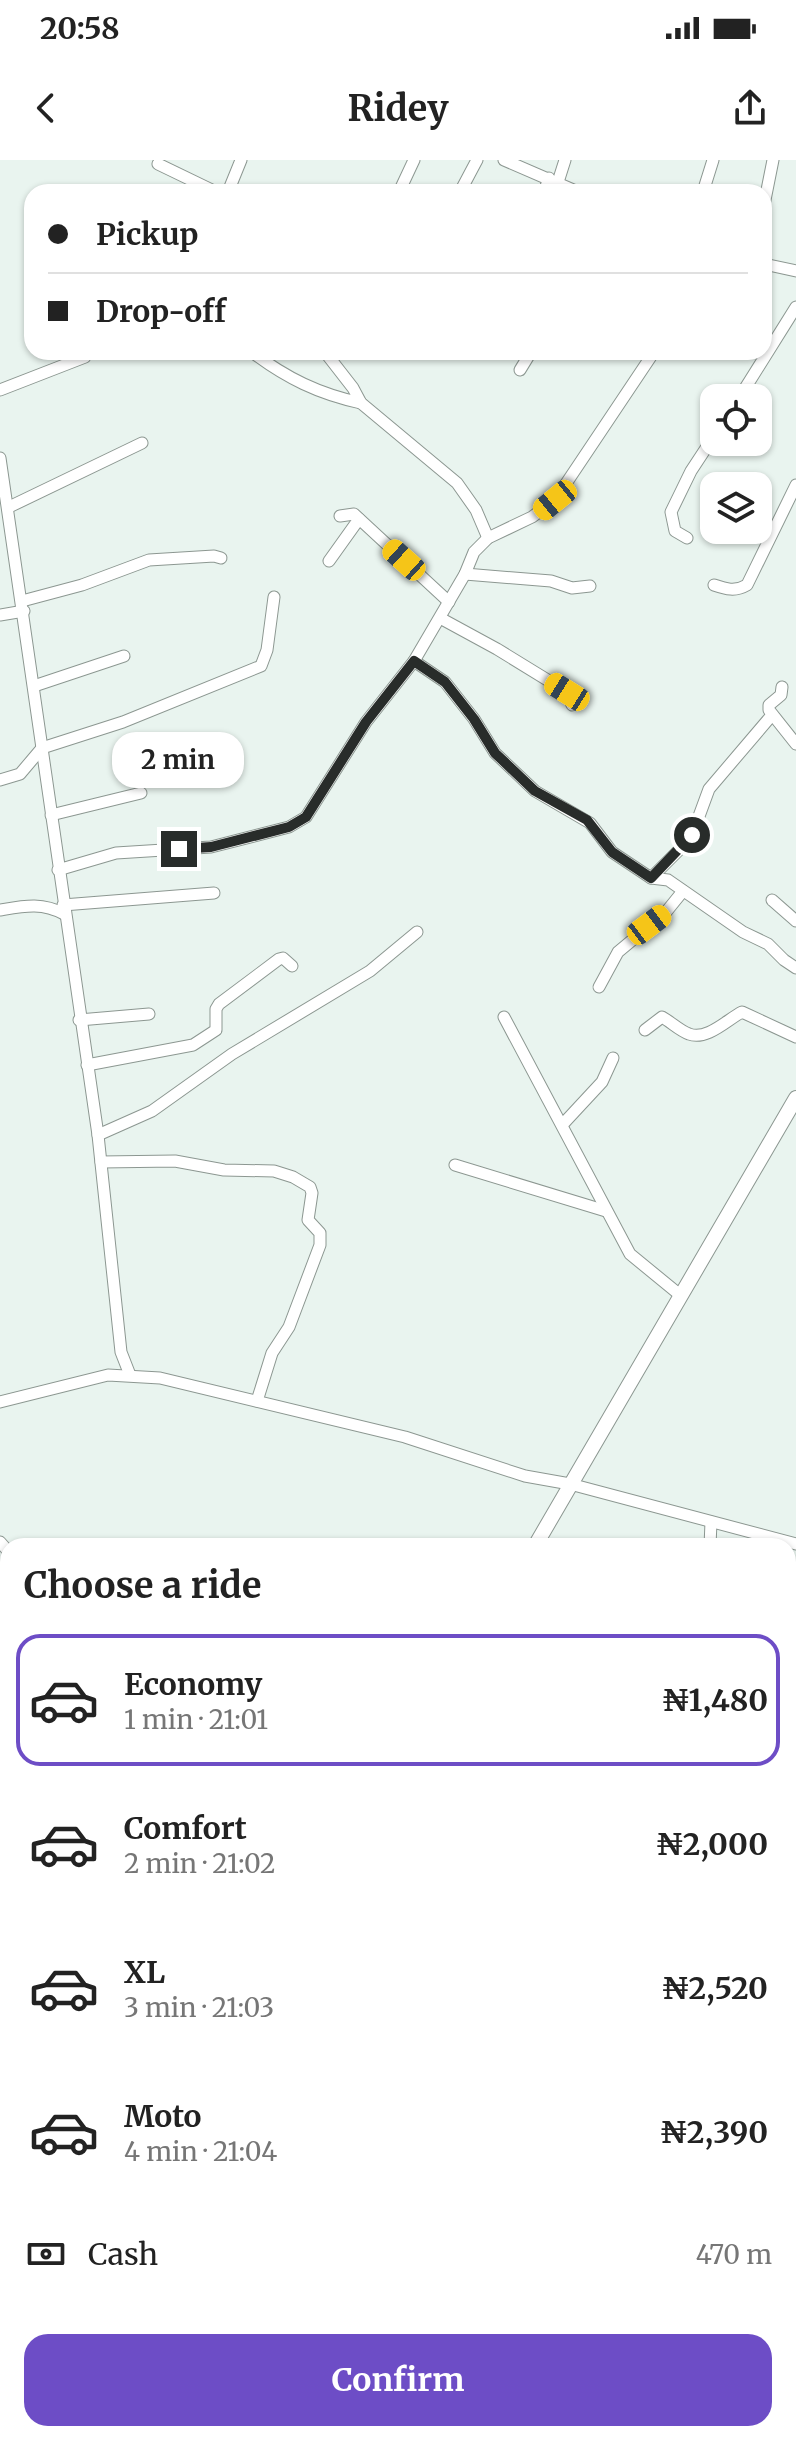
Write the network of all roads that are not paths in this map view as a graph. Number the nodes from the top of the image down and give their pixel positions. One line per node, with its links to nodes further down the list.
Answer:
1 (241, 160): 11 (street)
2 (414, 160): 12 (street)
3 (477, 160): 13 (street)
4 (504, 160): 9 (street)
5 (565, 160): 9 (street)
6 (713, 160): 16 (street)
7 (773, 160): 17 (street)
8 (158, 164): 10 (street)
9 (553, 180): 14 (street); 15 (street)
10 (191, 184)
11 (231, 184)
12 (403, 184)
13 (464, 184)
14 (550, 184)
15 (561, 184)
16 (706, 184)
17 (768, 184)
18 (772, 266): 19 (street)
19 (796, 271)
20 (796, 307): 21 (street)
21 (772, 345)
22 (77, 360): 30 (street)
23 (263, 360): 31 (street)
24 (331, 360): 31 (street)
25 (526, 360): 28 (street)
26 (649, 360): 39 (street)
27 (763, 360): 29 (street)
28 (520, 370)
29 (748, 384)
30 (0, 390)
31 (361, 403): 39 (street)
32 (142, 443): 36 (street)
33 (701, 456): 40 (street)
34 (0, 458): 36 (street)
35 (796, 485): 44 (street)
36 (9, 507): 48 (street)
37 (340, 516): 38 (street)
38 (359, 519): 42 (street); 47 (street)
39 (488, 538): 43 (street)
40 (687, 538)
41 (221, 558): 48 (street)
42 (329, 561)
43 (465, 574): 45 (street); 47 (street)
44 (714, 585)
45 (590, 586)
46 (274, 597): 58 (street)
47 (449, 602): 50 (street)
48 (23, 606): 49 (street); 53 (street)
49 (0, 615)
50 (440, 618): 52 (street); 55 (street)
51 (124, 656): 53 (street)
52 (414, 661): 62 (street); 63 (street)
53 (34, 686): 58 (street)
54 (782, 687): 56 (street)
55 (572, 705)
56 (772, 715): 57 (street); 63 (street)
57 (796, 744)
58 (42, 748): 59 (street); 61 (street)
59 (0, 780)
60 (141, 793): 61 (street)
61 (51, 815): 62 (street)
62 (58, 870): 64 (street)
63 (664, 875): 65 (street)
64 (60, 887): 68 (street); 69 (street)
65 (683, 891): 74 (street); 75 (street)
66 (214, 893): 69 (street)
67 (772, 900): 71 (street)
68 (35, 905): 69 (street); 70 (street)
69 (64, 909): 78 (street)
70 (0, 910)
71 (796, 921)
72 (417, 932): 85 (street)
73 (292, 966): 82 (street)
74 (796, 968)
75 (599, 987)
76 (149, 1014): 78 (street)
77 (504, 1017): 84 (street)
78 (79, 1020): 82 (street)
79 (645, 1030): 80 (street)
80 (796, 1037)
81 (613, 1058): 84 (street)
82 (87, 1065): 85 (street)
83 (794, 1107): 89 (street)
84 (563, 1124): 88 (street)
85 (98, 1135): 86 (street)
86 (101, 1162): 90 (street); 93 (street)
87 (455, 1165): 88 (street)
88 (606, 1211): 89 (street)
89 (680, 1295): 96 (street)
90 (121, 1352): 91 (street); 92 (street)
91 (108, 1375): 92 (street); 94 (street)
92 (130, 1375): 93 (street)
93 (257, 1401): 96 (street)
94 (2, 1402): 95 (street)
95 (0, 1413)
96 (570, 1484): 97 (street); 98 (street)
97 (711, 1522): 99 (street); 100 (street)
98 (540, 1538)
99 (710, 1538)
100 (773, 1538)

